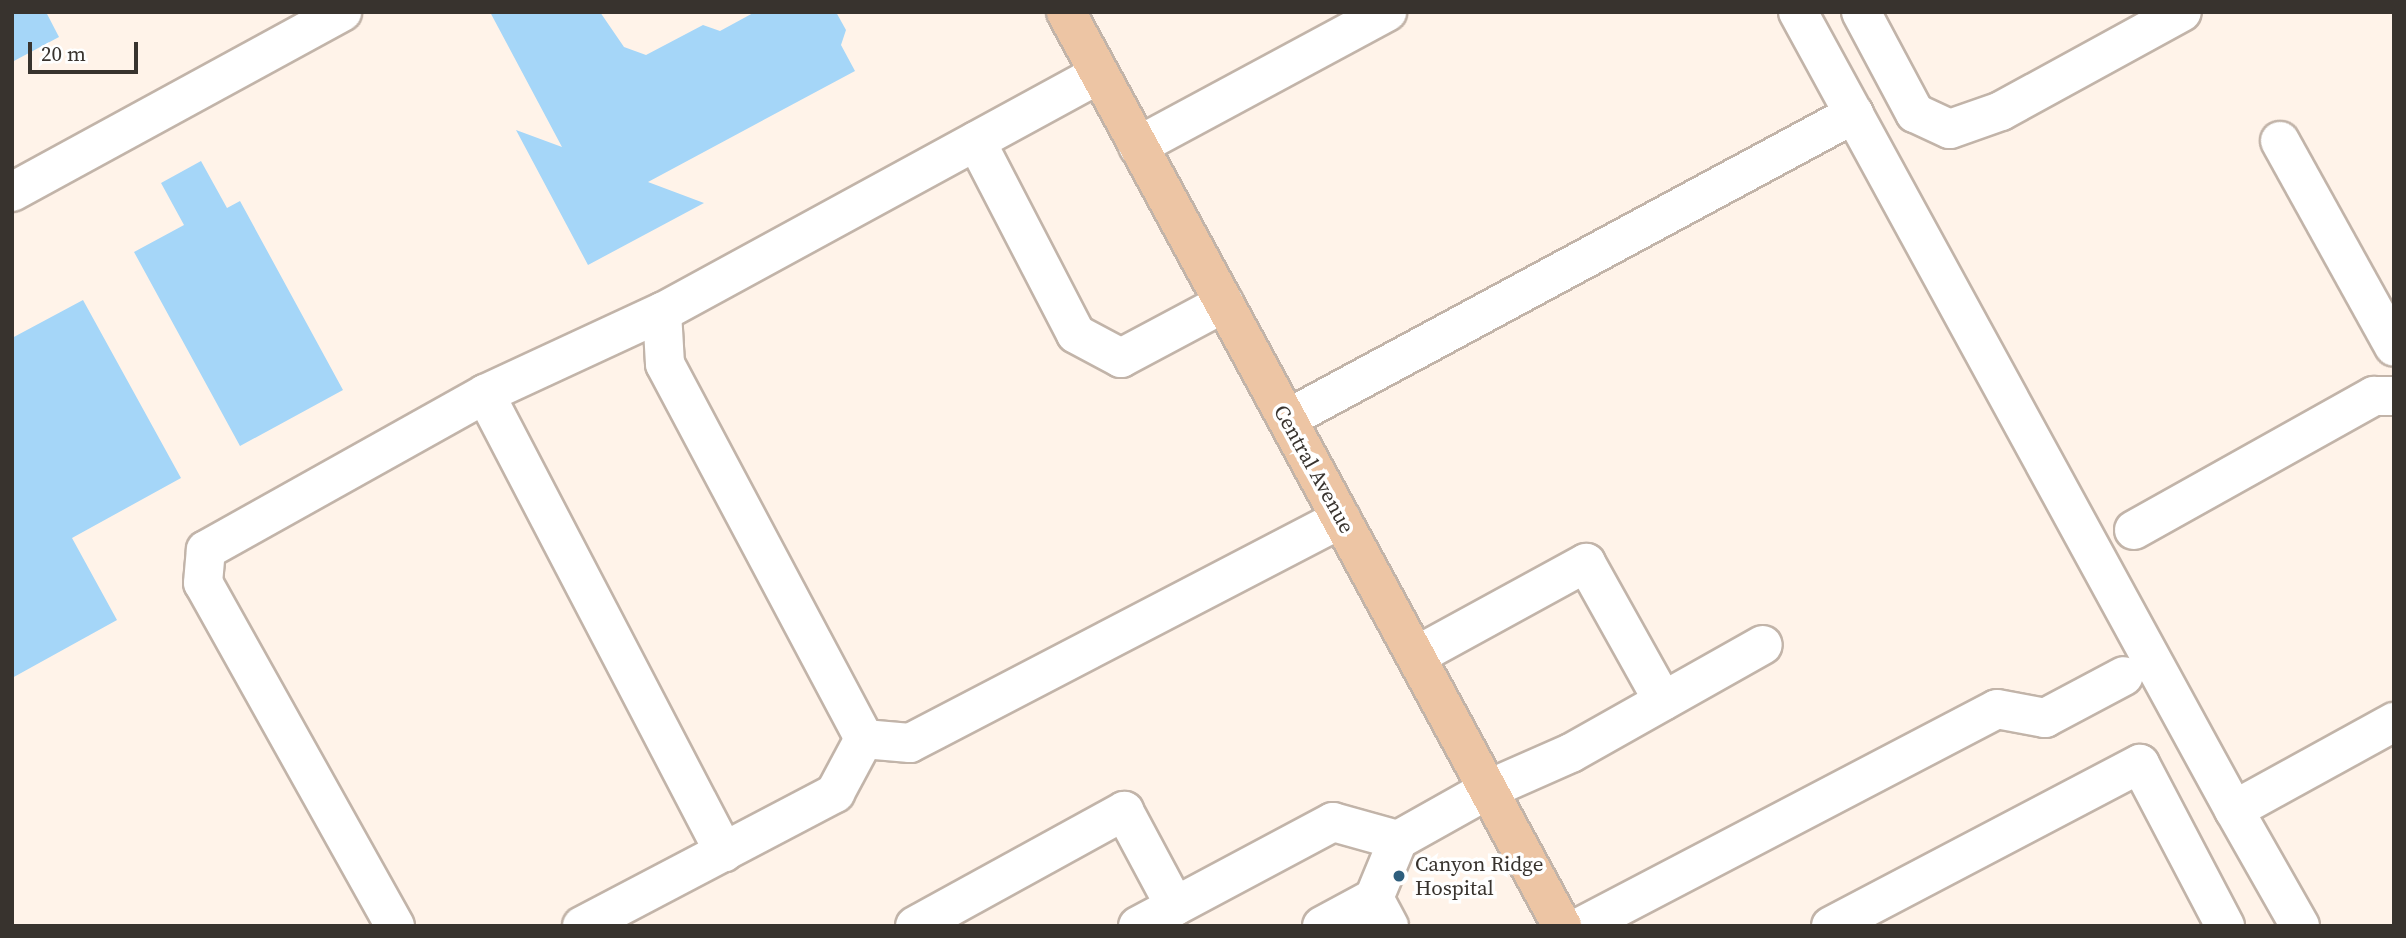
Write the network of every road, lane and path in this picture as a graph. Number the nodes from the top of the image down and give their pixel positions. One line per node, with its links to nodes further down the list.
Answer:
1 (341, 12): 12 (lane)
2 (1066, 12): 7 (main road, Central Avenue)
3 (1387, 12): 11 (lane)
4 (1798, 12): 8 (lane)
5 (1861, 12): 6 (lane)
6 (2182, 12)
7 (1099, 74): 9 (lane); 11 (main road, Central Avenue)
8 (1854, 114): 18 (lane); 28 (lane)
9 (976, 141): 13 (lane); 14 (lane)
10 (2280, 141): 15 (lane)
11 (1138, 146): 13 (main road, Central Avenue)
12 (12, 192)
13 (1224, 303): 18 (main road, Central Avenue)
14 (662, 312): 16 (lane); 26 (lane)
15 (2394, 347)
16 (485, 394): 30 (lane); 33 (lane)
17 (2394, 396): 20 (lane)
18 (1287, 419): 19 (main road, Central Avenue)
19 (1341, 519): 22 (main road, Central Avenue); 26 (lane)
20 (2134, 530)
21 (1763, 645): 24 (lane)
22 (1416, 656): 24 (lane); 27 (main road, Central Avenue)
23 (2124, 676): 39 (lane)
24 (1663, 701): 27 (lane)
25 (2394, 722): 28 (lane)
26 (864, 739): 30 (lane)
27 (1488, 790): 29 (lane); 38 (main road, Central Avenue)
28 (2234, 810): 42 (lane)
29 (1398, 840): 31 (lane); 32 (lane)
30 (724, 852): 34 (lane)
31 (1175, 906): 35 (lane); 36 (lane)
32 (1382, 912): 37 (lane)
33 (395, 926)
34 (582, 926)
35 (915, 926)
36 (1138, 926)
37 (1322, 926)
38 (1562, 926)
39 (1582, 926)
40 (1831, 926): 41 (lane)
41 (2225, 926)
42 (2300, 926)

